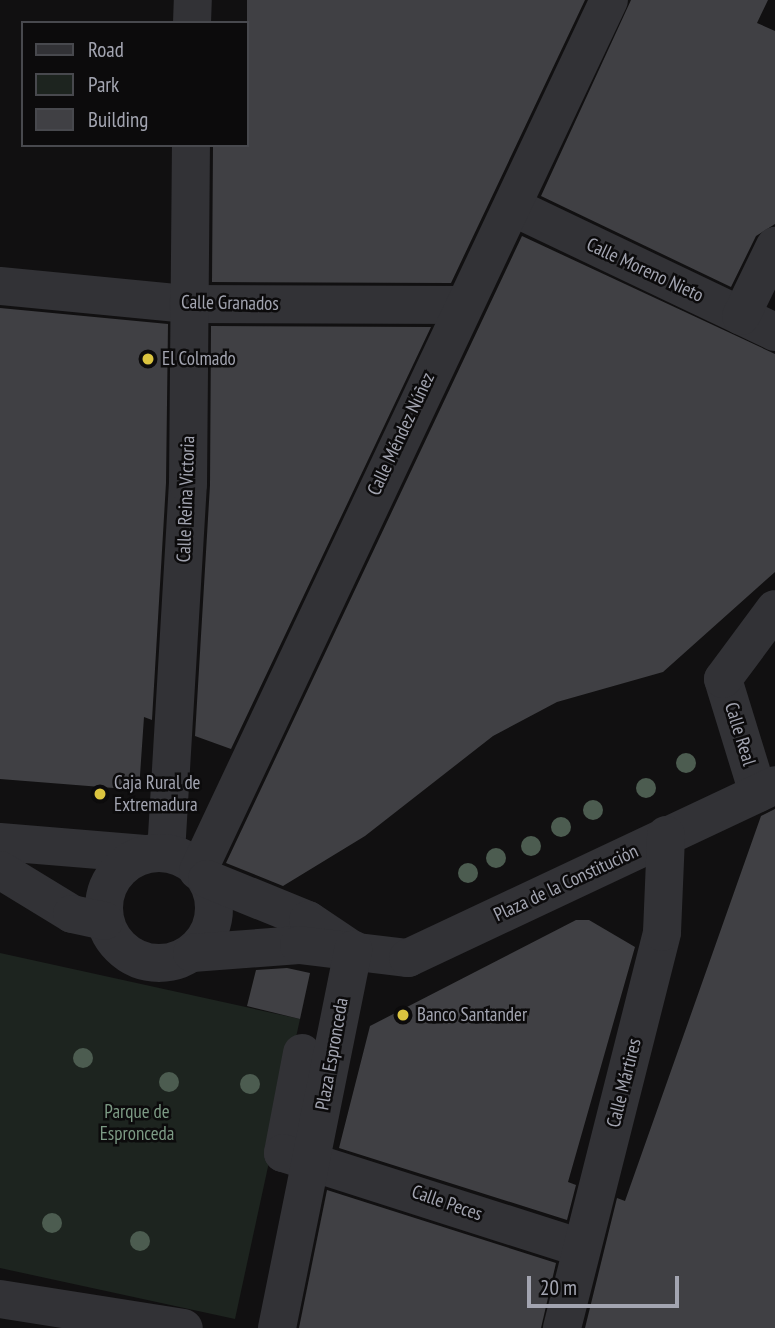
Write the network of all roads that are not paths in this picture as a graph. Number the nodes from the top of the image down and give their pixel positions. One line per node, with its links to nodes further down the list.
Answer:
1 (192, 0): 3 (street)
2 (609, 0): 5 (street, Calle Méndez Núñez)
3 (192, 21)
4 (191, 147): 8 (street, Calle Reina Victoria)
5 (515, 208): 9 (street, Calle Méndez Núñez); 10 (street, Calle Moreno Nieto)
6 (775, 246): 10 (street)
7 (0, 286): 8 (street, Calle Granados)
8 (188, 304): 9 (street, Calle Granados); 16 (street, Calle Reina Victoria)
9 (462, 305): 16 (street, Calle Méndez Núñez)
10 (741, 316): 11 (street, Calle Moreno Nieto)
11 (775, 332)
12 (775, 609): 13 (street, Calle Real)
13 (766, 789): 14 (street, Plaza de la Constitución)
14 (666, 835): 18 (street, Plaza de la Constitución); 22 (street, Calle Mártires)
15 (1, 853): 16 (street); 17 (street)
16 (179, 864): 17 (street); 18 (street); 19 (street)
17 (104, 921): 19 (street)
18 (353, 950): 19 (street); 21 (street, Plaza Espronceda)
19 (192, 953)
20 (302, 1053): 21 (street, Plaza Espronceda)
21 (314, 1158): 22 (street, Calle Peces); 26 (street, Plaza Espronceda)
22 (581, 1248): 24 (street, Calle Mártires)
23 (0, 1299): 25 (street)
24 (569, 1325)
25 (184, 1328)
26 (277, 1328)

